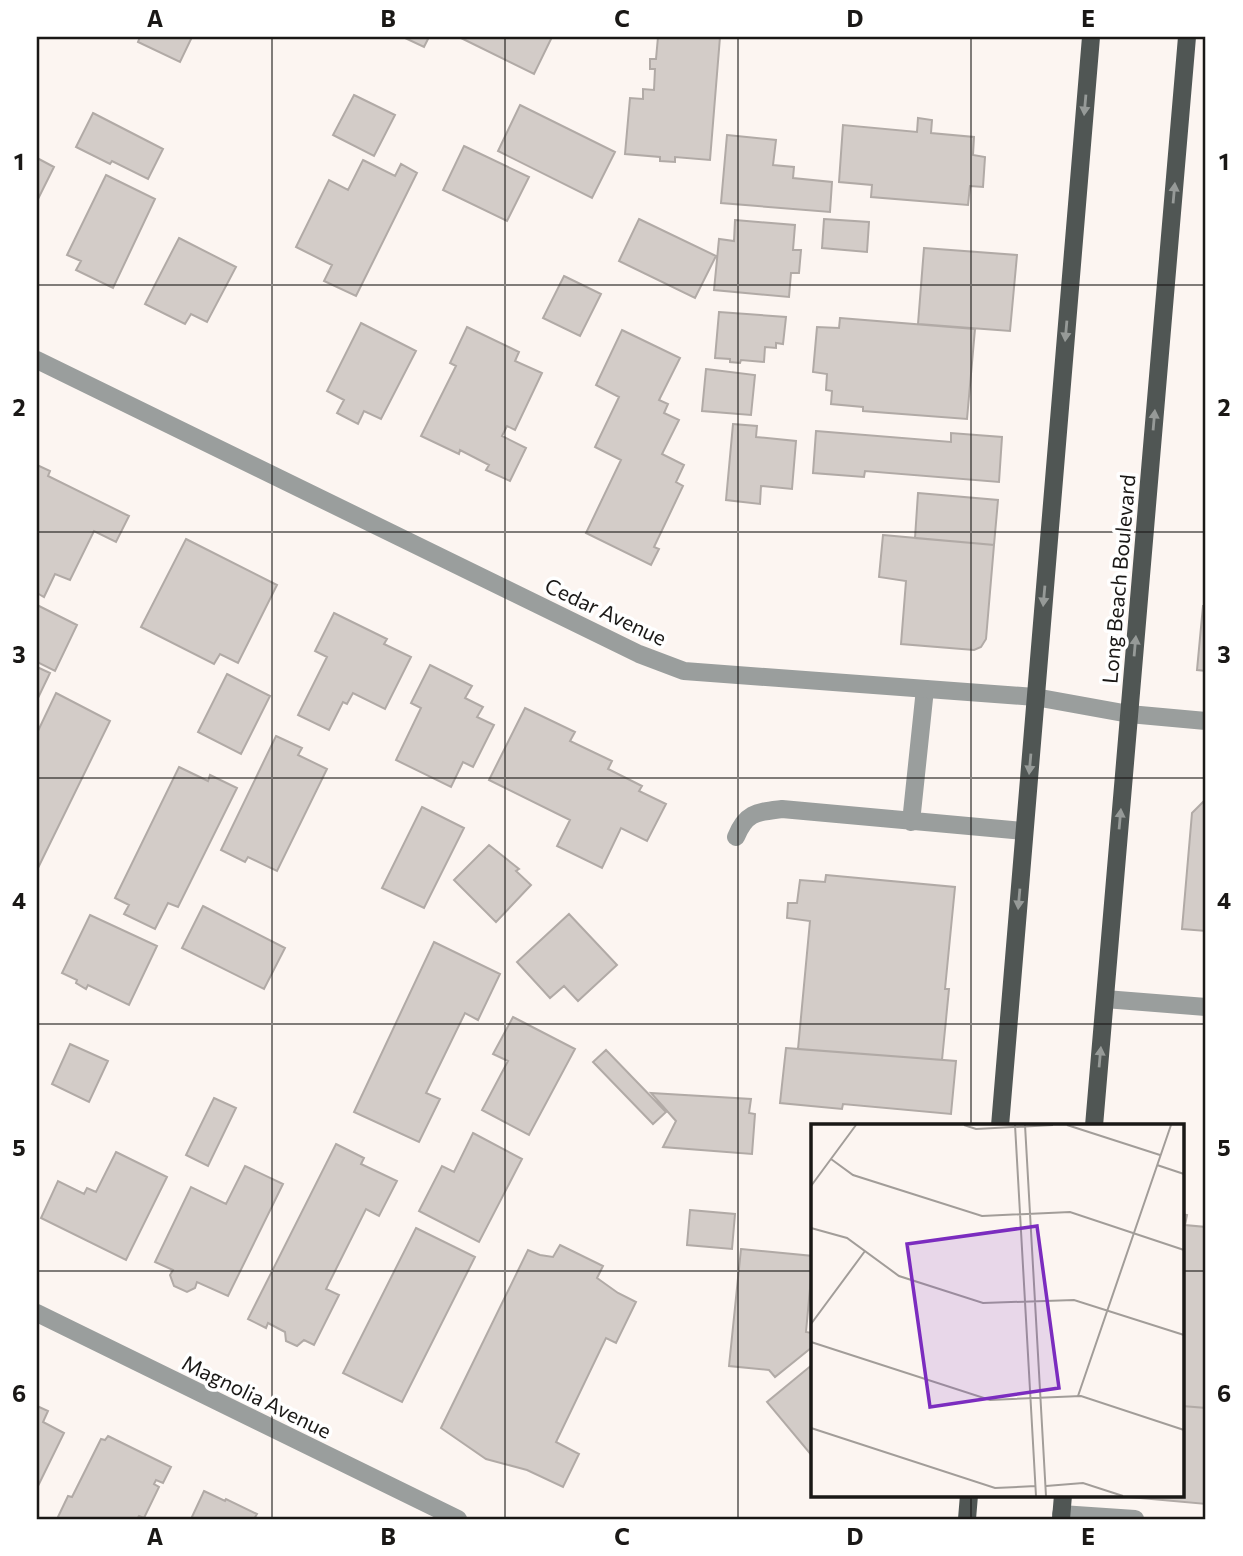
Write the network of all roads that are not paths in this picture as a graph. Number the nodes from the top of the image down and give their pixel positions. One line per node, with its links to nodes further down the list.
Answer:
1 (1091, 37): 5 (main road, one-way to 5)
2 (1187, 37): 6 (main road, Long Beach Boulevard, one-way to 2)
3 (37, 360): 4 (street, Cedar Avenue)
4 (925, 689): 5 (street, Cedar Avenue); 8 (street)
5 (1035, 697): 6 (street, Cedar Avenue); 9 (main road, one-way to 9)
6 (1129, 714): 7 (street, Cedar Avenue); 11 (main road, Long Beach Boulevard, one-way to 6)
7 (1206, 721)
8 (911, 821): 9 (street); 10 (street)
9 (1024, 831): 13 (main road, one-way to 13)
10 (736, 837)
11 (1105, 999): 12 (street); 14 (main road, Long Beach Boulevard, one-way to 11)
12 (1206, 1007)
13 (1000, 1124)
14 (1094, 1124)
15 (37, 1313): 19 (street, Magnolia Avenue)
16 (969, 1496): 20 (main road)
17 (1063, 1496): 18 (main road)
18 (1061, 1517): 21 (street)
19 (458, 1519)
20 (967, 1519)
21 (1135, 1519)

